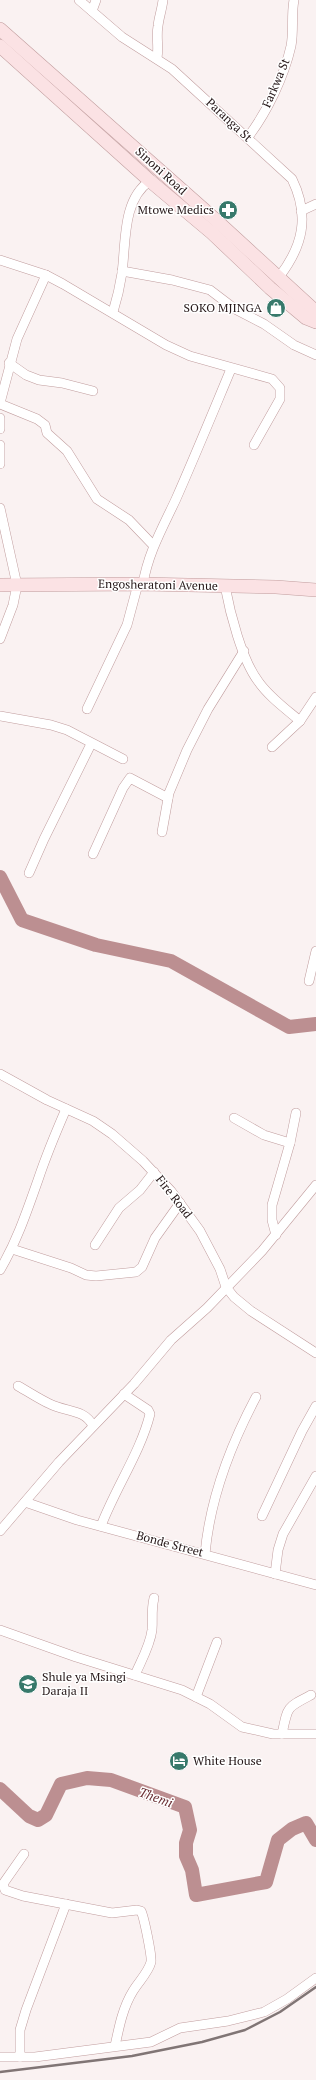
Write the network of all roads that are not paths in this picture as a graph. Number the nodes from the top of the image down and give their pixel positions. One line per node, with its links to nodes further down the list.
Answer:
1 (80, 0): 5 (street, Paranga St)
2 (96, 0): 5 (street)
3 (163, 0): 8 (street)
4 (294, 0): 9 (street, Farkwa St)
5 (92, 11): 8 (street, Paranga St)
6 (0, 29): 16 (street, Sinoni Road)
7 (0, 46): 10 (street, Sinoni Road)
8 (157, 58): 9 (street, Paranga St)
9 (248, 137): 12 (street, Paranga St)
10 (150, 181): 14 (street); 19 (street, Sinoni Road)
11 (316, 204): 12 (street)
12 (301, 211): 16 (street, Paranga St)
13 (0, 260): 15 (street)
14 (122, 271): 17 (street); 20 (street)
15 (46, 275): 17 (street); 21 (street)
16 (278, 277): 18 (street, Sinoni Road)
17 (113, 312): 22 (street)
18 (316, 318)
19 (316, 322)
20 (316, 355)
21 (9, 363): 23 (street); 24 (street)
22 (231, 369): 28 (street); 31 (street)
23 (93, 391)
24 (0, 403): 31 (street)
25 (0, 418): 26 (street)
26 (0, 429)
27 (0, 445): 29 (street)
28 (254, 445)
29 (0, 464)
30 (0, 508): 34 (street)
31 (153, 545): 32 (street)
32 (141, 584): 34 (street, Engosheratoni Avenue); 35 (street, Engosheratoni Avenue); 40 (street)
33 (0, 585): 34 (street, Engosheratoni Avenue)
34 (17, 585): 37 (street)
35 (225, 586): 36 (street, Engosheratoni Avenue); 38 (street)
36 (316, 590)
37 (0, 639)
38 (244, 651): 42 (street); 46 (street)
39 (316, 697): 42 (street)
40 (86, 709)
41 (0, 716): 43 (street)
42 (300, 721): 44 (street)
43 (91, 744): 45 (street); 49 (street)
44 (272, 747)
45 (123, 759)
46 (168, 798): 47 (street); 48 (street)
47 (162, 832)
48 (93, 854)
49 (29, 873)
50 (316, 951): 51 (street)
51 (308, 981)
52 (0, 1074): 53 (street, Fire Road)
53 (66, 1109): 57 (street, Fire Road); 62 (street)
54 (296, 1113): 56 (street)
55 (234, 1118): 56 (street)
56 (290, 1143): 60 (street)
57 (154, 1172): 59 (street, Fire Road); 61 (street)
58 (316, 1185): 60 (street)
59 (180, 1203): 62 (street); 64 (street, Fire Road)
60 (276, 1235): 64 (street)
61 (95, 1245)
62 (12, 1249): 63 (street)
63 (0, 1270)
64 (226, 1287): 65 (street, Fire Road); 67 (street)
65 (316, 1353)
66 (18, 1386): 70 (street)
67 (124, 1394): 70 (street); 74 (street)
68 (256, 1397): 76 (street)
69 (316, 1406): 73 (street)
70 (93, 1426): 72 (street)
71 (316, 1476): 77 (street)
72 (25, 1502): 74 (street, Bonde Street); 75 (street)
73 (262, 1516)
74 (101, 1526): 76 (street, Bonde Street)
75 (0, 1531)
76 (205, 1554): 77 (street, Bonde Street)
77 (275, 1574): 78 (street, Bonde Street)
78 (316, 1585)
79 (154, 1598): 82 (street)
80 (0, 1630): 82 (street)
81 (216, 1642): 84 (street)
82 (135, 1675): 84 (street)
83 (311, 1695): 85 (street)
84 (196, 1697): 85 (street)
85 (282, 1734): 86 (street)
86 (316, 1734)
87 (24, 1854): 88 (street)
88 (66, 1904): 90 (street); 92 (street)
89 (316, 1978): 90 (street)
90 (115, 2046): 92 (street)
91 (0, 2057): 92 (street)
92 (20, 2058)

